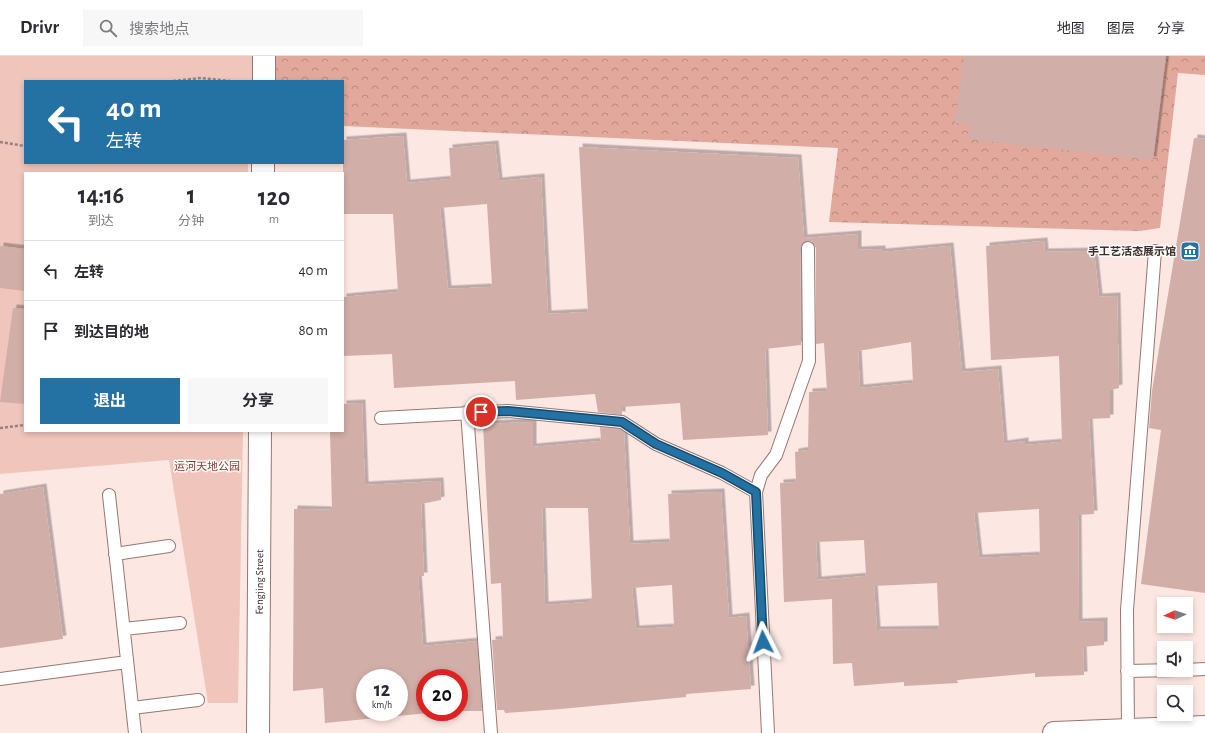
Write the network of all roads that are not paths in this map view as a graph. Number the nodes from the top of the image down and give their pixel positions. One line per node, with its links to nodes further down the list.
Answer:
1 (264, 56): 2 (street)
2 (264, 80)
3 (808, 248): 8 (lane)
4 (1155, 250): 18 (lane)
5 (467, 412): 6 (lane); 8 (lane); 26 (lane)
6 (381, 418)
7 (260, 432): 25 (street, Fengjing Street)
8 (756, 492): 27 (lane)
9 (109, 495): 11 (lane)
10 (169, 546): 11 (lane)
11 (115, 554): 13 (lane)
12 (180, 623): 13 (lane)
13 (124, 629): 14 (lane)
14 (127, 662): 19 (lane); 21 (lane)
15 (1205, 669): 17 (lane)
16 (1157, 670): 18 (lane)
17 (1193, 670)
18 (1127, 671): 23 (lane)
19 (0, 679)
20 (198, 700): 21 (lane)
21 (132, 708): 24 (lane)
22 (1205, 727): 23 (street)
23 (1128, 731): 28 (street)
24 (135, 733)
25 (258, 733)
26 (491, 733)
27 (768, 733)
28 (1054, 733)

